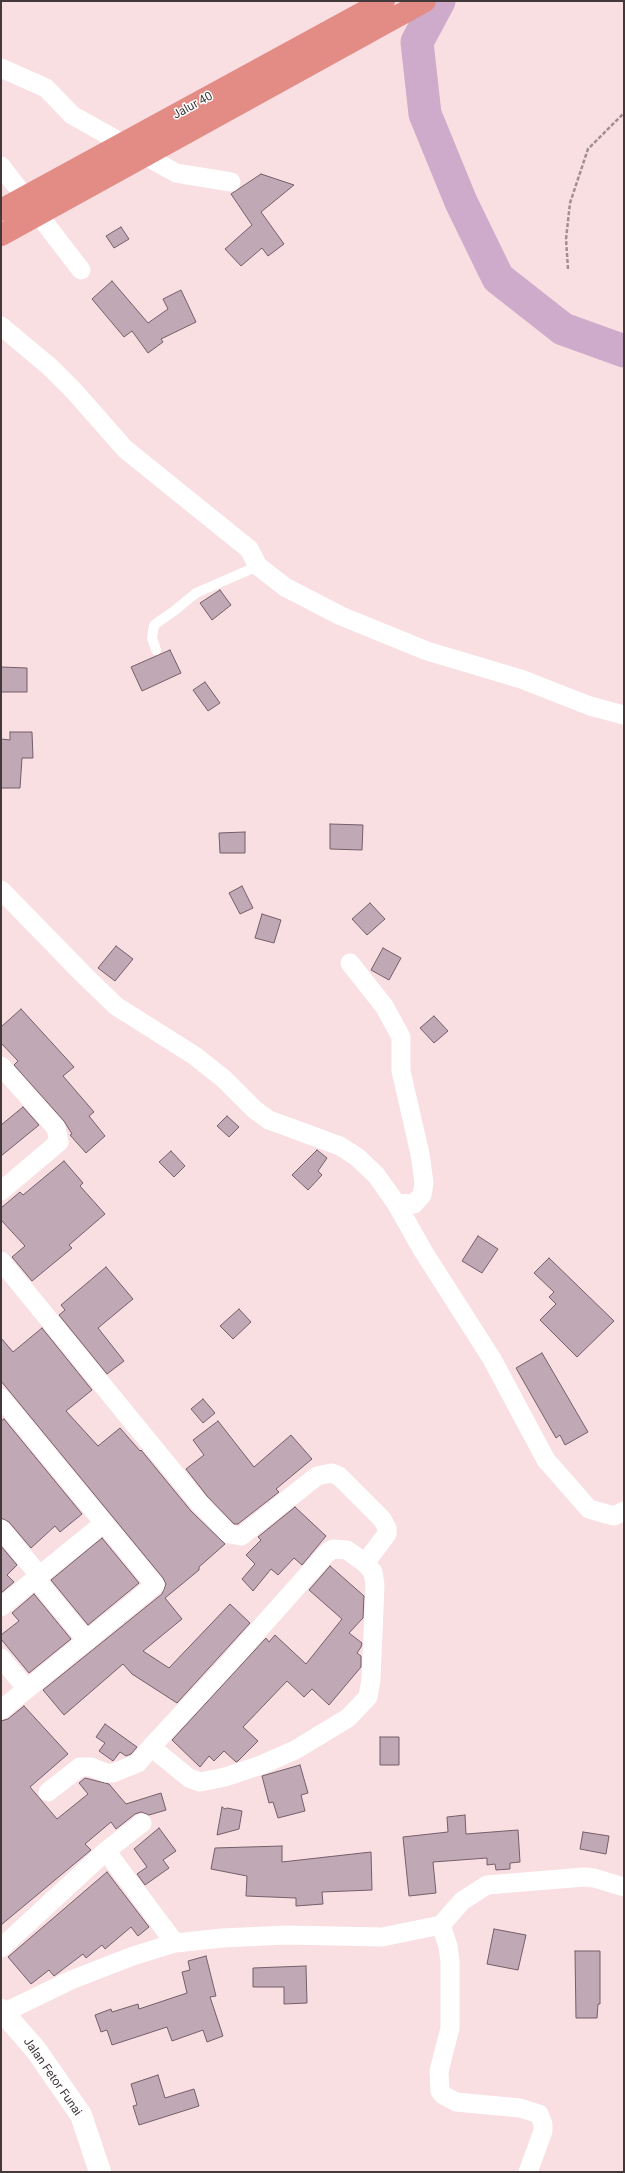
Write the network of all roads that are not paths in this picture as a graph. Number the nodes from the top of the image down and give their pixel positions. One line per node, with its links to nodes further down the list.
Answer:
1 (384, 1): 6 (highway, Jalur 40)
2 (425, 1): 7 (highway)
3 (1, 68): 5 (street)
4 (1, 166): 8 (street)
5 (231, 182)
6 (1, 210)
7 (4, 233)
8 (81, 270)
9 (1, 326): 10 (street)
10 (258, 566): 11 (lane); 12 (street)
11 (156, 650)
12 (624, 715)
13 (1, 890): 17 (street)
14 (350, 963): 17 (street)
15 (1, 1066): 16 (street)
16 (1, 1191)
17 (396, 1203): 20 (street)
18 (1, 1261): 23 (street)
19 (1, 1398): 21 (street)
20 (621, 1517)
21 (104, 1523): 24 (street); 26 (street)
22 (1, 1529): 24 (street)
23 (365, 1564): 30 (street); 30 (street)
24 (37, 1577): 25 (street); 26 (street)
25 (1, 1607)
26 (87, 1641): 28 (street)
27 (1, 1658): 28 (street)
28 (27, 1689): 29 (street)
29 (1, 1710)
30 (151, 1747): 31 (street)
31 (48, 1792)
32 (142, 1823): 33 (street)
33 (106, 1851): 36 (street); 37 (street)
34 (624, 1887): 35 (street)
35 (441, 1925): 36 (street); 40 (street)
36 (175, 1943): 38 (street)
37 (1, 1948)
38 (2, 2012): 39 (street, Jalan Fetor Funai)
39 (100, 2172)
40 (528, 2172)

